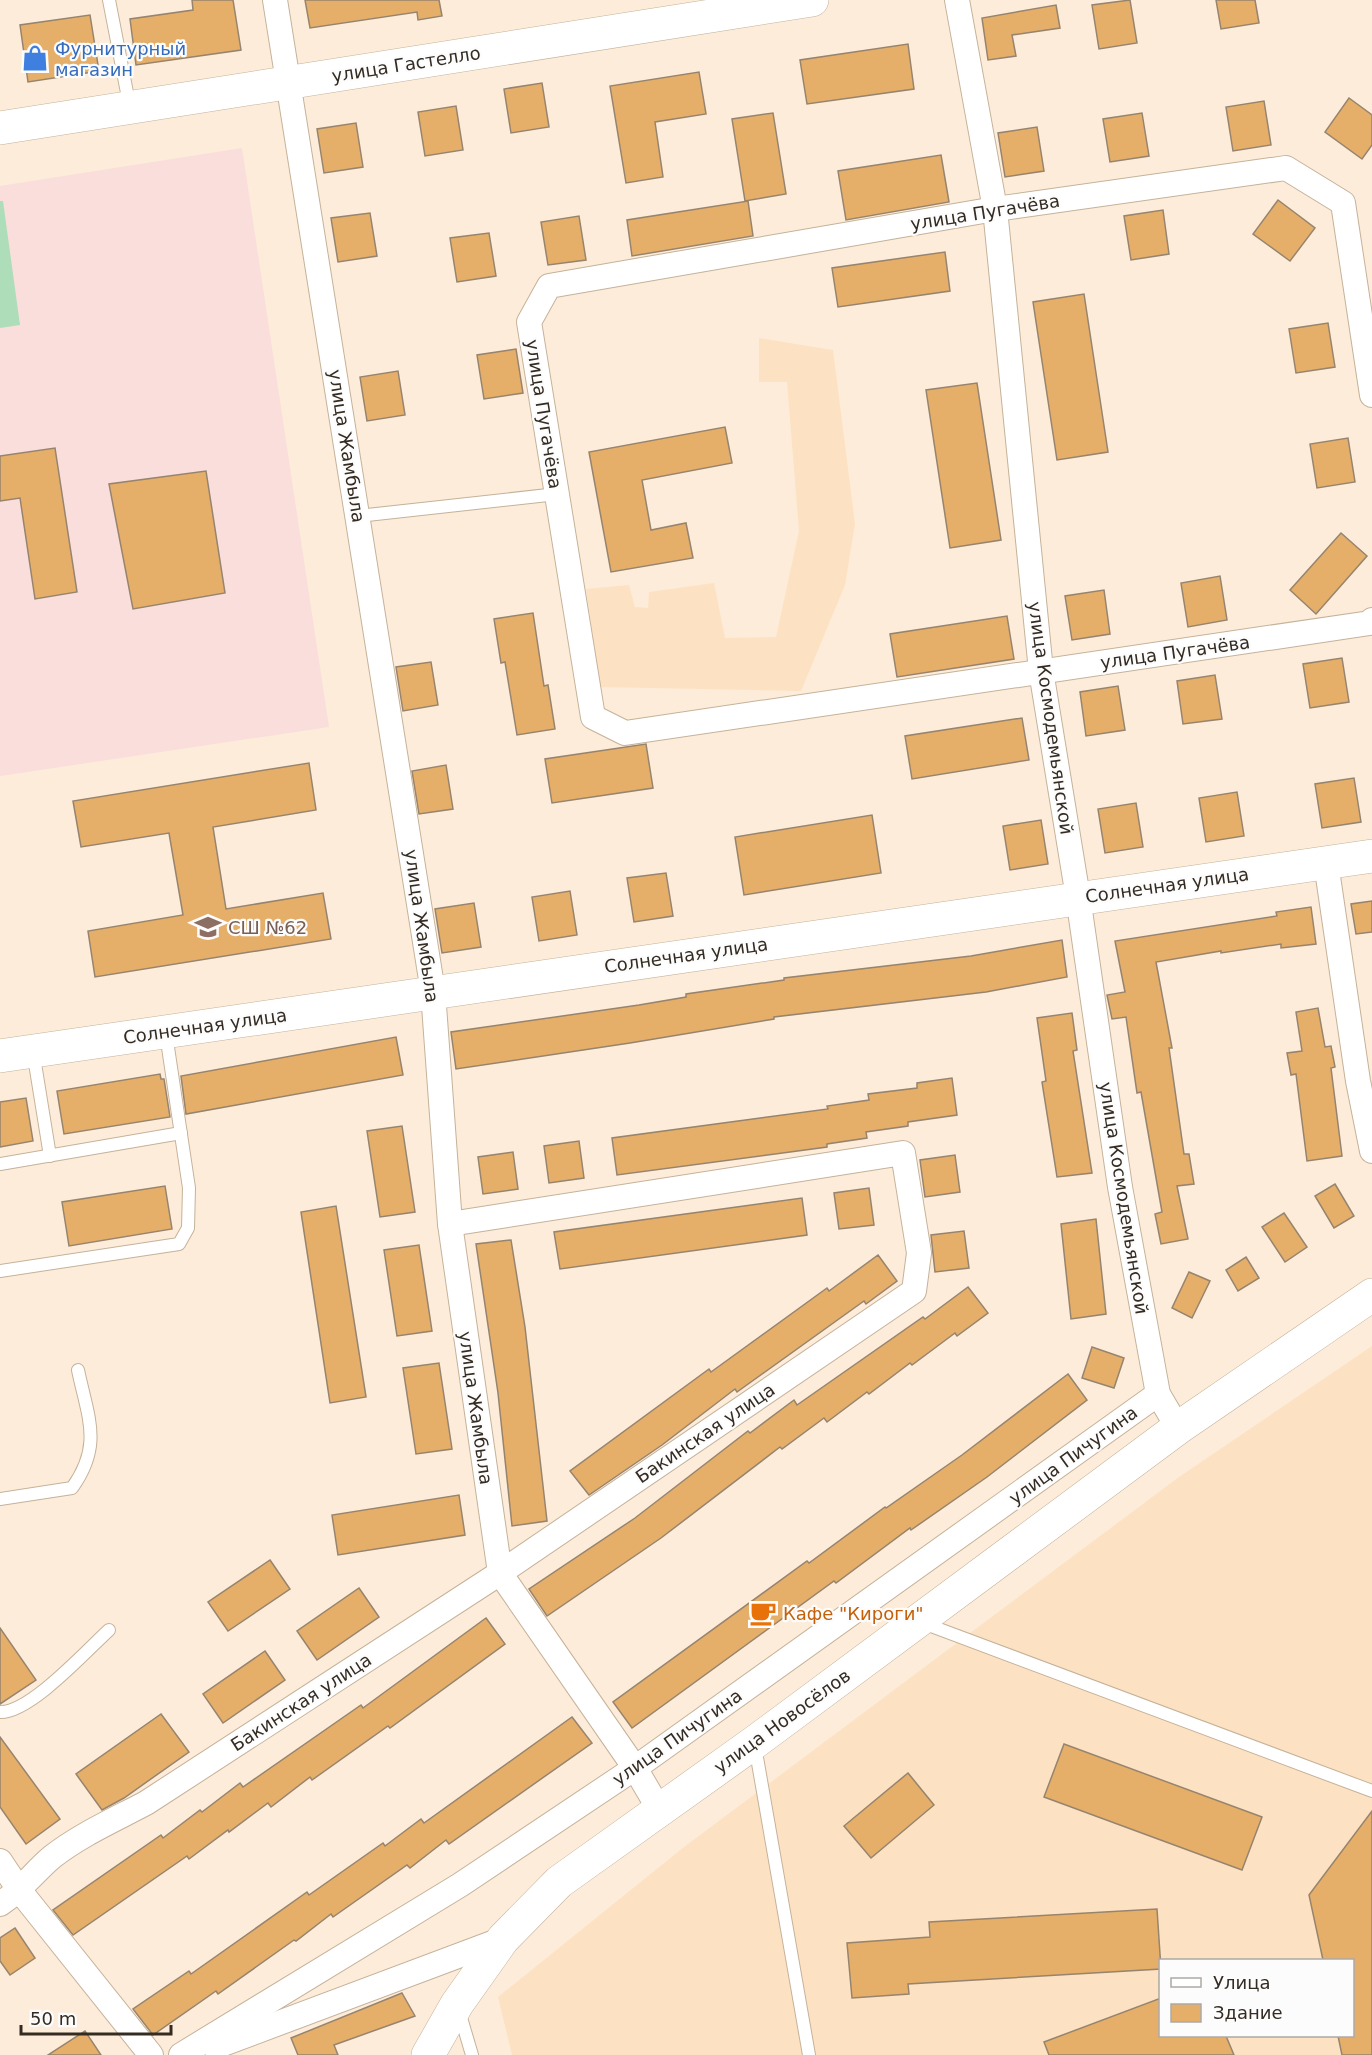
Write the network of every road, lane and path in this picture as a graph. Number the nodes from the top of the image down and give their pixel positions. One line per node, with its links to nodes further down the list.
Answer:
1 (109, 0): 7 (lane)
2 (274, 0): 6 (street, улица Жамбыла)
3 (812, 0): 5 (street, улица Гастелло)
4 (957, 0): 9 (street, улица Космодемьянской)
5 (752, 5): 6 (street, улица Гастелло)
6 (289, 83): 7 (street, улица Гастелло); 13 (street, улица Жамбыла)
7 (129, 108): 8 (street, улица Гастелло)
8 (0, 128)
9 (994, 209): 10 (street, улица Пугачёва); 12 (street, улица Пугачёва); 15 (street, улица Космодемьянской)
10 (1372, 389): 11 (street, улица Пугачёва)
11 (1372, 395)
12 (557, 494): 13 (lane); 15 (street, улица Пугачёва)
13 (358, 516): 19 (street, улица Жамбыла)
14 (1372, 620): 15 (street, улица Пугачёва)
15 (1041, 671): 18 (street, улица Космодемьянской)
16 (1372, 856): 17 (street, Солнечная улица)
17 (1326, 863): 18 (street, Солнечная улица); 24 (street)
18 (1078, 897): 19 (street, Солнечная улица); 31 (street, улица Космодемьянской)
19 (433, 992): 20 (street, Солнечная улица); 27 (street, улица Жамбыла)
20 (166, 1032): 21 (street, Солнечная улица); 23 (lane)
21 (33, 1051): 22 (street, Солнечная улица); 25 (lane)
22 (0, 1056)
23 (181, 1133): 25 (lane); 28 (lane)
24 (1372, 1151)
25 (50, 1156): 26 (lane)
26 (0, 1164)
27 (450, 1224): 34 (street, улица Жамбыла); 34 (street, Бакинская улица)
28 (0, 1271)
29 (1372, 1295): 32 (street)
30 (78, 1370): 33 (lane)
31 (1158, 1394): 32 (street, улица Космодемьянской); 39 (street, улица Пичугина)
32 (1178, 1428): 35 (street, улица Новосёлов)
33 (0, 1499)
34 (500, 1573): 39 (street, улица Жамбыла); 43 (street, Бакинская улица)
35 (916, 1621): 38 (street, улица Новосёлов); 40 (lane)
36 (109, 1630): 37 (lane)
37 (0, 1712)
38 (755, 1742): 41 (street, улица Новосёлов); 52 (lane)
39 (635, 1768): 41 (street, улица Жамбыла); 48 (street, улица Пичугина)
40 (1372, 1791)
41 (659, 1809): 45 (street, улица Новосёлов)
42 (0, 1861): 43 (street)
43 (20, 1891): 44 (street, Бакинская улица); 47 (street)
44 (0, 1904)
45 (503, 1939): 46 (street, улица Новосёлов); 49 (street)
46 (457, 2004): 50 (street, улица Новосёлов); 51 (lane)
47 (152, 2055)
48 (181, 2055)
49 (194, 2055)
50 (428, 2055)
51 (472, 2055)
52 (809, 2055)

